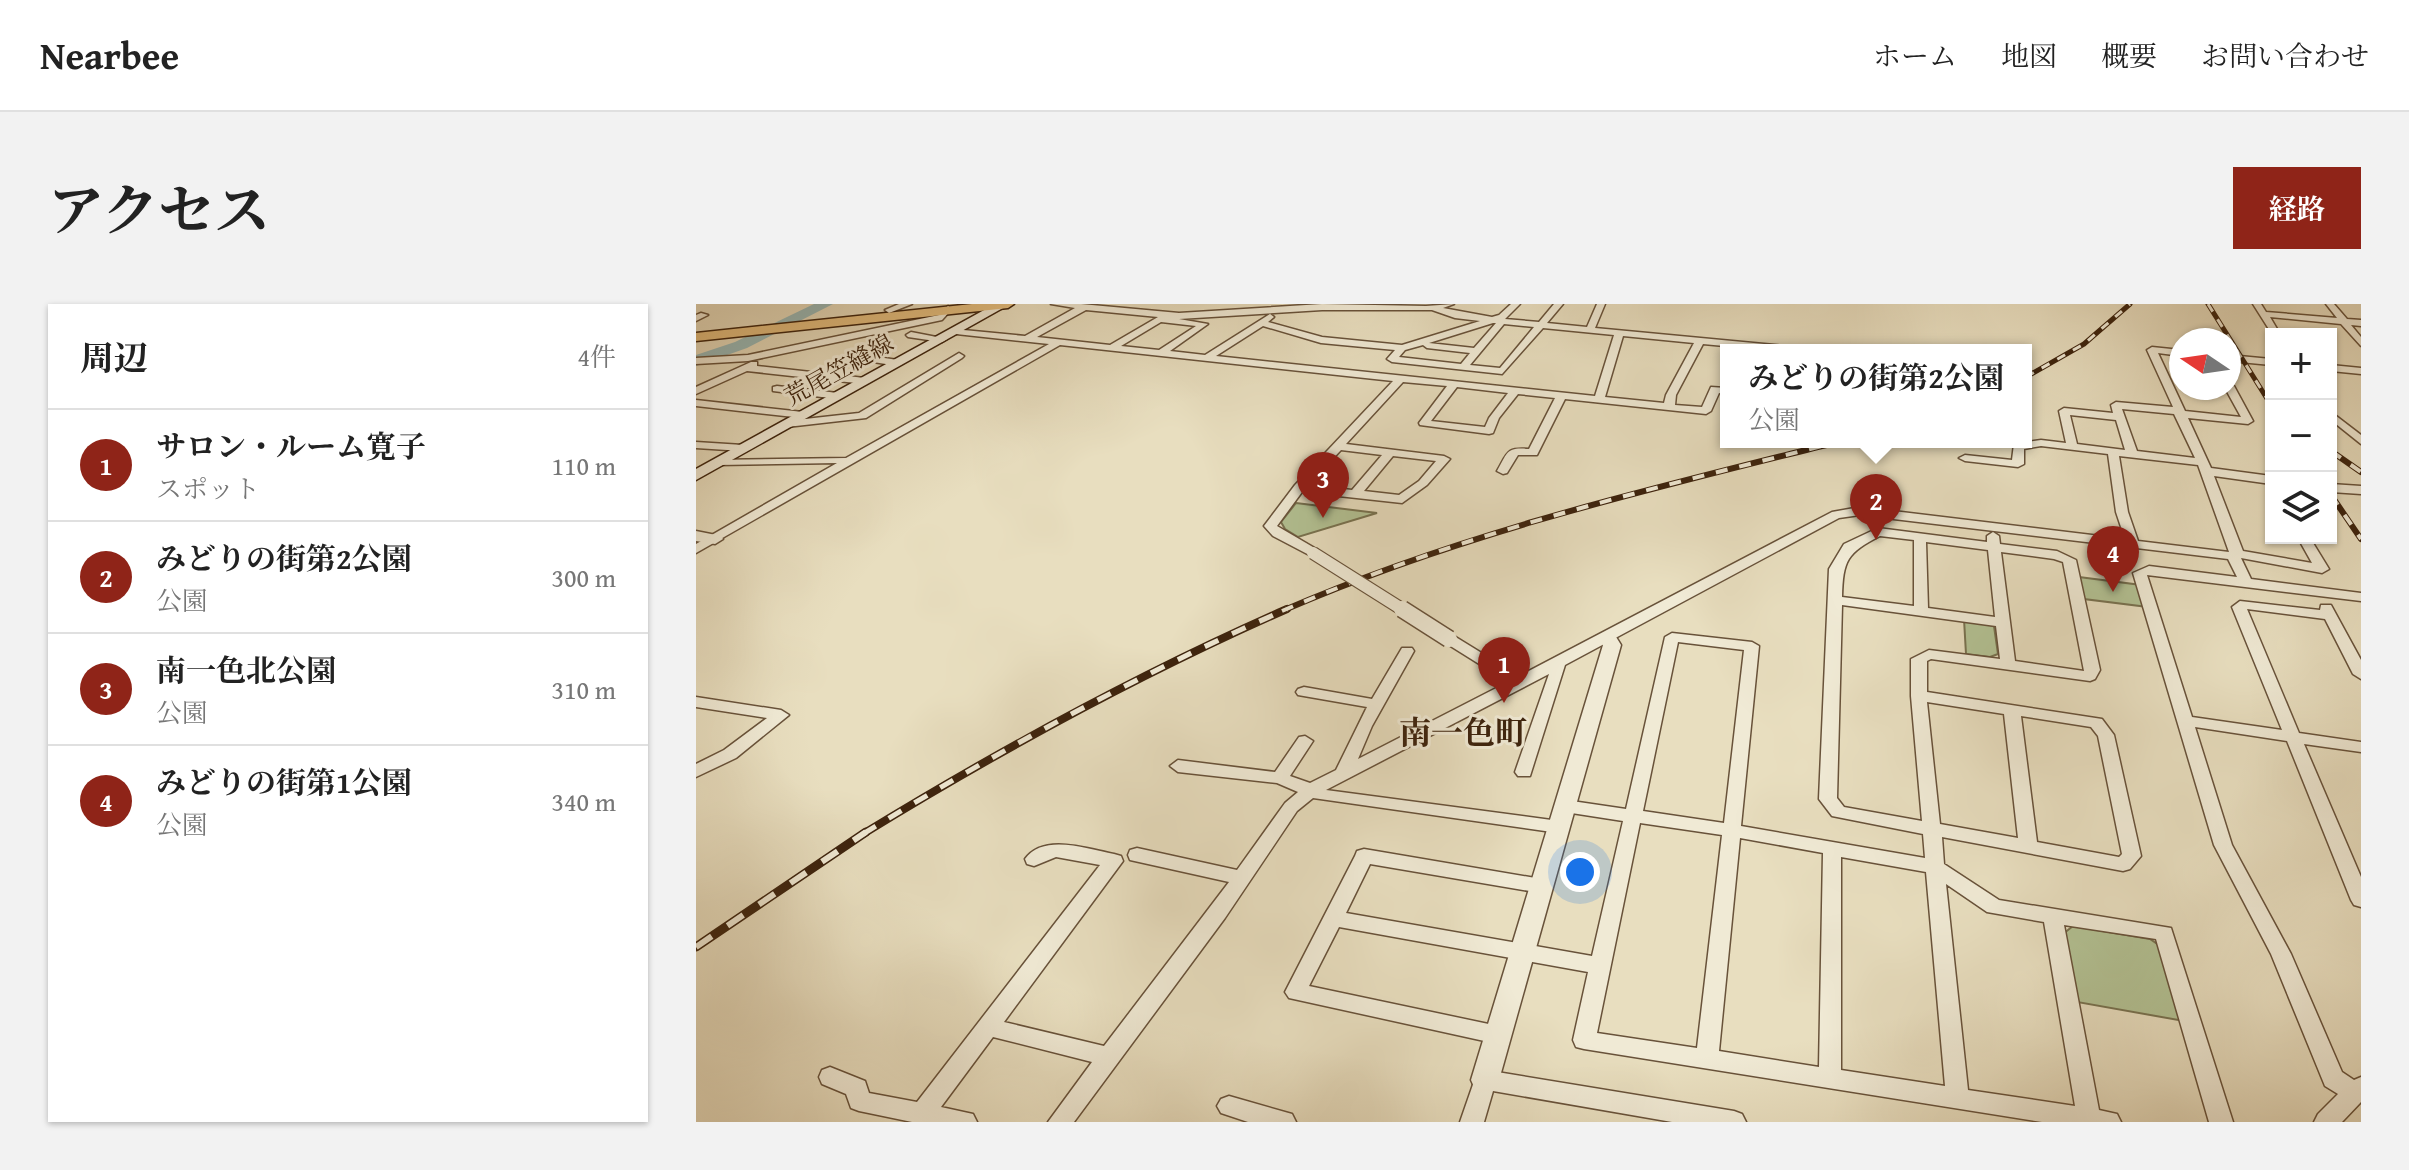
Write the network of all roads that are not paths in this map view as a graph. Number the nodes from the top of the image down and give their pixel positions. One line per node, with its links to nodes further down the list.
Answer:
1 (908, 304): 16 (street)
2 (1006, 304): 15 (main road); 21 (main road, 荒尾笠縫線)
3 (1055, 304): 13 (street)
4 (1245, 304): 17 (street)
5 (1450, 304): 14 (street)
6 (1516, 304): 19 (street)
7 (1559, 304): 24 (street)
8 (1601, 304): 26 (street)
9 (2257, 304): 18 (street)
10 (2330, 304): 20 (street)
11 (1394, 305): 12 (street); 14 (street)
12 (1286, 306): 17 (street); 22 (street)
13 (1084, 307): 17 (street); 32 (street)
14 (1432, 308): 19 (street)
15 (948, 309): 28 (street); 31 (main road)
16 (889, 310)
17 (1234, 312)
18 (2264, 314): 20 (street); 25 (street)
19 (1498, 320): 24 (street); 36 (street); 43 (street)
20 (2345, 321): 23 (street); 37 (street)
21 (970, 323): 27 (main road, 荒尾笠縫線); 28 (street)
22 (1263, 323): 40 (street); 48 (street)
23 (2361, 323)
24 (1540, 325): 26 (street); 54 (street)
25 (2272, 328)
26 (1590, 330): 29 (street)
27 (956, 331): 32 (street); 33 (main road, 荒尾笠縫線)
28 (871, 332): 42 (street)
29 (1619, 333): 34 (street); 69 (street)
30 (911, 335): 33 (street)
31 (696, 337)
32 (1028, 338): 35 (street)
33 (942, 339): 46 (main road, 荒尾笠縫線)
34 (1700, 341): 38 (street); 72 (street)
35 (1058, 342): 39 (street); 102 (street)
36 (1421, 343): 40 (street); 43 (street)
37 (2361, 343)
38 (1724, 344)
39 (1113, 347): 45 (street); 45 (street)
40 (1402, 348): 54 (street)
41 (881, 350): 46 (street)
42 (785, 351): 51 (street); 55 (street)
43 (1476, 351): 54 (street)
44 (2169, 352): 58 (street)
45 (1161, 353): 48 (street)
46 (914, 354): 53 (main road, 荒尾笠縫線)
47 (959, 356): 77 (street)
48 (1208, 357): 60 (street)
49 (864, 358): 53 (street)
50 (2241, 359): 52 (street)
51 (700, 361)
52 (2265, 361)
53 (898, 363): 61 (main road, 荒尾笠縫線)
54 (1463, 367)
55 (746, 368): 61 (street); 66 (street)
56 (2337, 369): 57 (street)
57 (2361, 371)
58 (2160, 372): 59 (street); 73 (street)
59 (2169, 373)
60 (1400, 379): 62 (street); 81 (street)
61 (865, 381): 68 (main road, 荒尾笠縫線)
62 (1454, 384): 64 (street); 64 (street)
63 (777, 389): 68 (street)
64 (1516, 390): 67 (street)
65 (1720, 390): 72 (street)
66 (696, 391)
67 (1562, 395): 69 (street); 92 (street)
68 (838, 396): 74 (main road, 荒尾笠縫線)
69 (1599, 399): 72 (street)
70 (2237, 400): 73 (street)
71 (696, 403): 74 (street)
72 (1669, 407)
73 (2178, 412): 75 (street); 91 (street)
74 (803, 415): 77 (main road, 荒尾笠縫線)
75 (2119, 417): 82 (street); 87 (street)
76 (2337, 420): 78 (street)
77 (787, 424): 83 (main road, 荒尾笠縫線)
78 (2361, 440)
79 (2032, 444): 82 (street)
80 (696, 445): 83 (street)
81 (1337, 446): 85 (street); 95 (street)
82 (2072, 447): 86 (street)
83 (743, 448): 90 (main road, 荒尾笠縫線)
84 (2018, 448): 88 (street)
85 (1390, 452): 98 (street); 98 (street)
86 (2113, 452): 87 (street); 103 (street)
87 (2132, 454): 91 (street)
88 (1965, 458)
89 (842, 460): 90 (street)
90 (718, 462): 93 (main road, 荒尾笠縫線)
91 (2205, 467): 94 (street); 107 (street)
92 (1503, 471)
93 (696, 475)
94 (2265, 479)
95 (1299, 488): 98 (street); 120 (street, bridge)
96 (2337, 488): 97 (street)
97 (2361, 490)
98 (1355, 494)
99 (1992, 527): 103 (street); 105 (street); 115 (street)
100 (696, 536): 102 (street)
101 (1920, 537): 105 (street); 111 (street); 112 (street)
102 (715, 539): 106 (street)
103 (2133, 544): 107 (street)
104 (2307, 544): 107 (street)
105 (1995, 547): 114 (street); 118 (street)
106 (696, 549)
107 (2234, 555): 108 (street)
108 (2246, 582): 109 (street); 126 (street)
109 (2316, 591): 110 (street); 113 (street)
110 (2361, 597)
111 (1835, 600): 112 (street); 139 (street)
112 (1921, 611): 114 (street)
113 (2329, 615): 119 (street); 127 (street)
114 (2002, 622): 118 (street)
115 (1607, 636): 117 (street); 136 (street)
116 (1407, 651): 124 (street)
117 (1556, 662): 120 (street); 133 (street)
118 (2008, 664): 122 (street)
119 (2361, 674)
120 (1518, 682): 132 (street)
121 (1304, 692): 124 (street)
122 (1919, 696): 125 (street); 139 (street)
123 (698, 703): 131 (street)
124 (1376, 704): 132 (street)
125 (2012, 711): 140 (street); 140 (street)
126 (2187, 721): 127 (street); 159 (street)
127 (2293, 737): 129 (street); 147 (street)
128 (1305, 741): 134 (street)
129 (2361, 747)
130 (1178, 766): 134 (street)
131 (696, 771)
132 (1344, 772): 135 (street)
133 (1524, 772)
134 (1280, 778): 135 (street)
135 (1311, 790): 136 (street); 145 (street)
136 (1562, 816): 137 (street); 146 (street)
137 (1632, 816): 138 (street); 138 (street); 151 (street)
138 (1731, 830): 141 (street); 155 (street)
139 (1934, 830): 140 (street); 144 (street)
140 (2028, 847)
141 (1832, 848): 144 (street); 157 (street)
142 (1137, 855): 145 (street)
143 (1034, 859): 152 (street)
144 (1935, 867): 148 (street); 160 (street)
145 (1242, 878): 154 (street)
146 (1541, 886): 149 (street); 150 (street)
147 (2361, 900)
148 (2053, 917): 164 (street); 170 (street)
149 (1333, 918): 150 (street); 153 (street)
150 (1522, 954): 151 (street); 153 (street)
151 (1600, 966): 155 (street)
152 (988, 1027): 154 (street); 162 (street)
153 (1498, 1035): 158 (street)
154 (1109, 1057): 166 (street)
155 (1707, 1058): 157 (street)
156 (830, 1077): 162 (street)
157 (1830, 1077): 160 (street)
158 (1485, 1080): 163 (street); 168 (street)
159 (2358, 1090): 171 (street)
160 (1957, 1097): 164 (street)
161 (1229, 1106): 167 (street)
162 (922, 1114): 165 (street)
163 (1667, 1117): 169 (street)
164 (2099, 1120)
165 (965, 1122)
166 (1060, 1122)
167 (1284, 1122)
168 (1472, 1122)
169 (1734, 1122)
170 (2221, 1122)
171 (2326, 1122)

